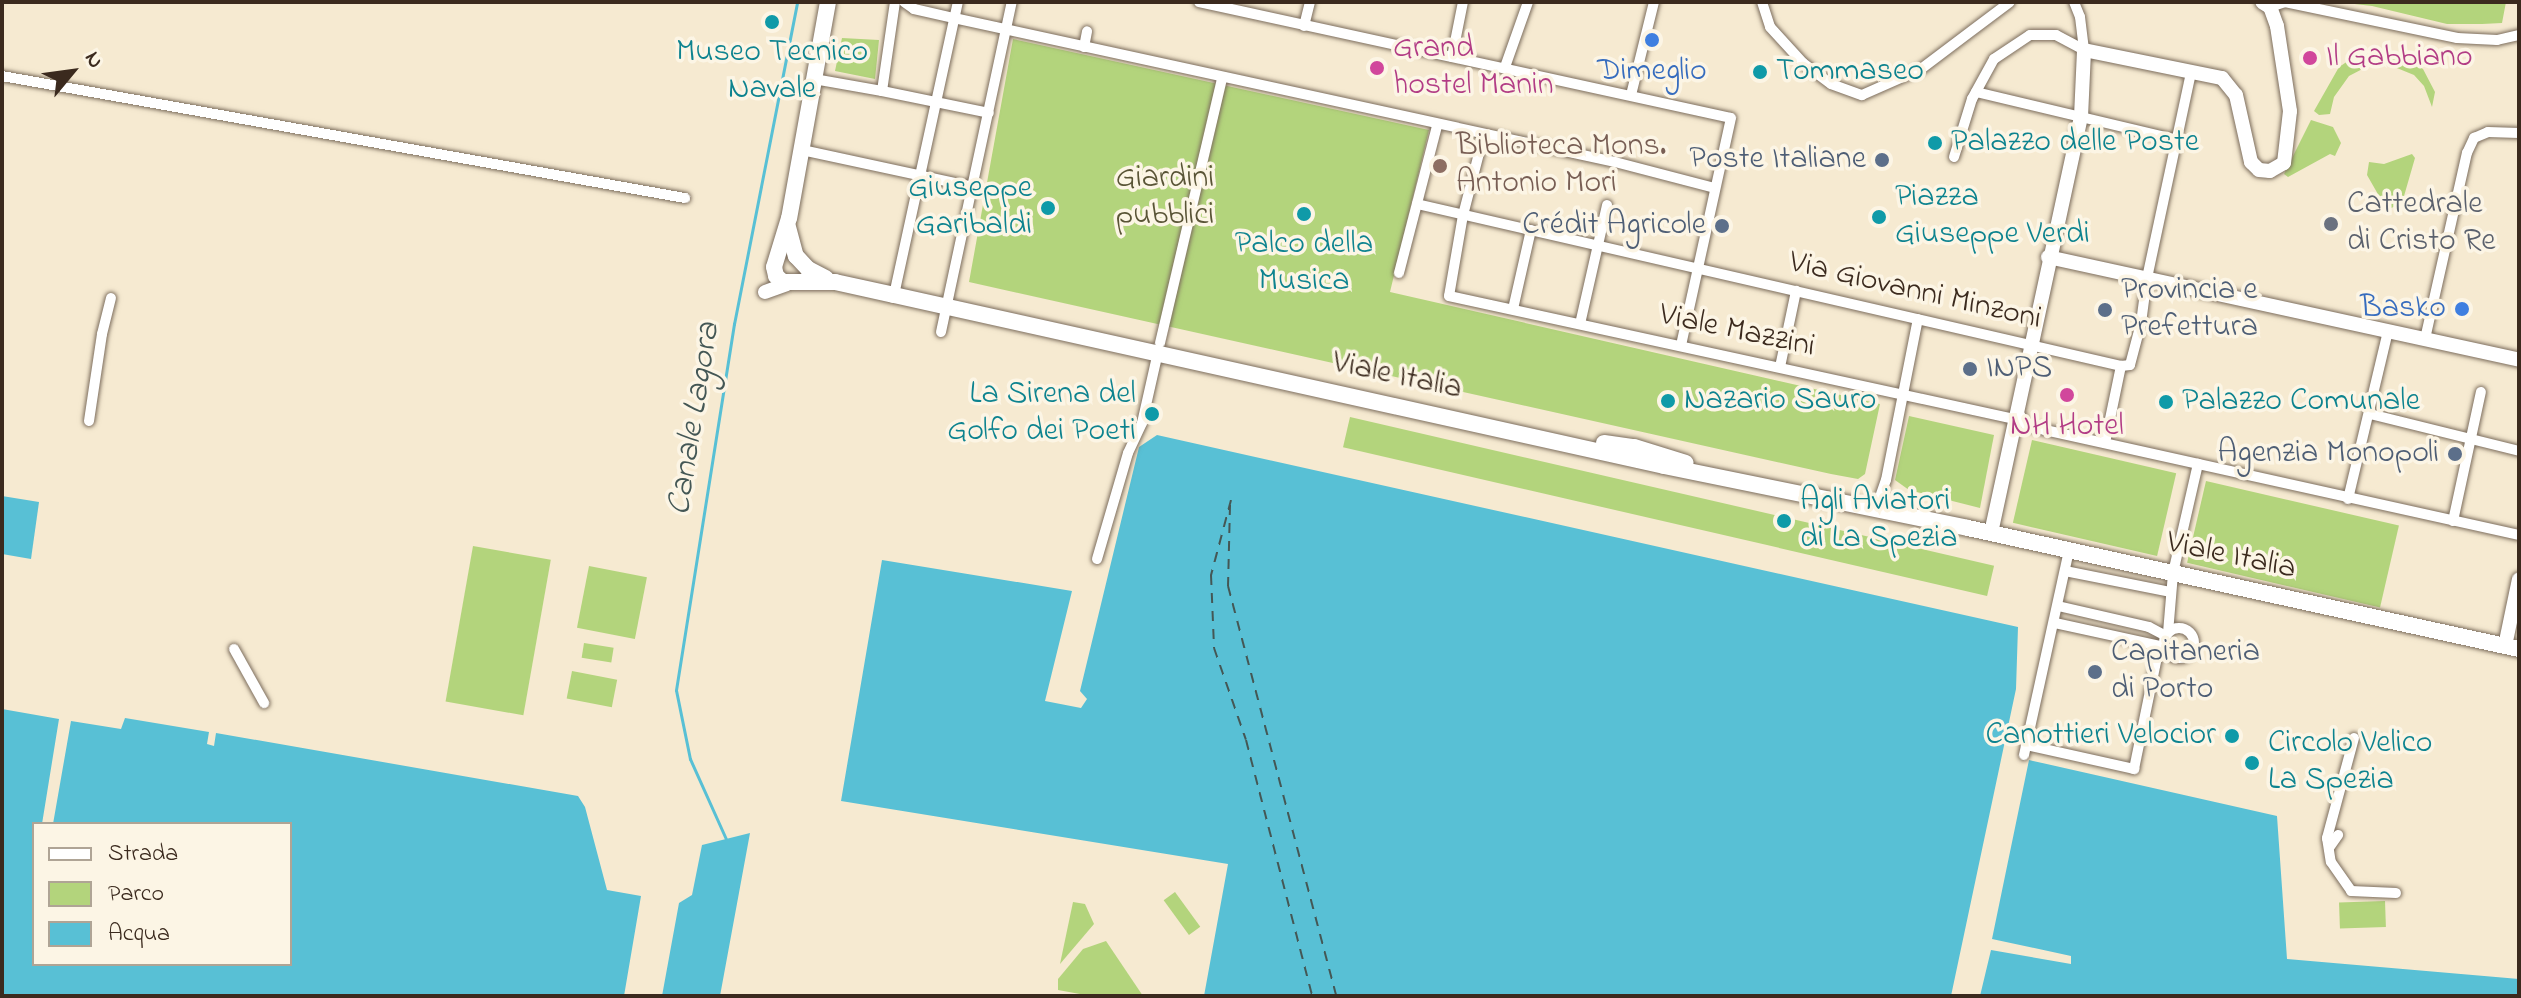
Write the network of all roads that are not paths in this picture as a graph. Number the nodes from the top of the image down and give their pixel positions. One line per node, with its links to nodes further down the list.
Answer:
1 (828, 2): 27 (main road)
2 (895, 2): 28 (street)
3 (904, 2): 15 (street)
4 (958, 2): 15 (street)
5 (1012, 2): 17 (street)
6 (1199, 2): 16 (street)
7 (1310, 2): 16 (street)
8 (1463, 2): 22 (street)
9 (1528, 2): 23 (street)
10 (1654, 2): 30 (street)
11 (1762, 2): 12 (street)
12 (2010, 2)
13 (2074, 2): 21 (street)
14 (2266, 5): 19 (street); 24 (street)
15 (954, 18): 17 (street); 31 (street)
16 (1304, 26): 22 (street)
17 (1006, 29): 20 (street); 32 (street)
18 (1087, 31): 20 (street)
19 (2519, 35)
20 (1084, 47): 26 (street)
21 (2084, 50): 24 (street); 29 (street); 33 (street)
22 (1452, 57): 23 (street)
23 (1505, 67): 30 (street)
24 (2191, 72): 37 (street)
25 (2, 76): 43 (street)
26 (1222, 78): 34 (street); 70 (street)
27 (814, 79): 28 (street); 38 (main road)
28 (882, 91): 31 (street)
29 (1976, 92): 33 (street); 39 (street)
30 (1631, 95): 42 (street)
31 (936, 102): 32 (street); 40 (street)
32 (989, 113): 41 (street)
33 (2081, 117): 37 (street); 50 (street)
34 (1437, 126): 36 (street); 44 (street)
35 (2519, 133): 67 (street)
36 (1484, 134): 42 (street); 46 (street)
37 (2177, 140): 55 (street)
38 (802, 150): 40 (street); 47 (main road)
39 (1954, 157)
40 (921, 175): 41 (street); 59 (street)
41 (973, 187): 61 (street)
42 (1715, 188): 53 (street)
43 (685, 198)
44 (1417, 204): 46 (street, Via Giovanni Minzoni); 54 (street)
45 (1607, 205): 49 (street)
46 (1463, 215): 48 (street, Via Giovanni Minzoni); 62 (street, Viale Mazzini)
47 (789, 218): 51 (main road); 52 (main road)
48 (1531, 230): 49 (street, Via Giovanni Minzoni); 62 (street)
49 (1599, 246): 53 (street, Via Giovanni Minzoni); 64 (street)
50 (2048, 257): 55 (street); 68 (street)
51 (800, 260): 52 (main road); 56 (main road, Viale Italia); 57 (main road)
52 (776, 265): 57 (main road)
53 (1698, 269): 58 (street, Via Giovanni Minzoni); 69 (street)
54 (1399, 273)
55 (2147, 278): 65 (street); 72 (street)
56 (835, 282): 57 (main road, Viale Italia); 59 (main road, Viale Italia)
57 (792, 283)
58 (1796, 291): 63 (street, Via Giovanni Minzoni); 73 (street)
59 (894, 295): 61 (main road, Viale Italia)
60 (111, 298): 78 (street)
61 (949, 307): 66 (street); 70 (main road, Viale Italia)
62 (1513, 309): 64 (street, Viale Mazzini)
63 (1918, 319): 68 (street, Via Giovanni Minzoni); 75 (street)
64 (1580, 324): 69 (street, Viale Mazzini)
65 (2388, 331): 67 (street); 77 (street)
66 (941, 332)
67 (2425, 339): 71 (street)
68 (2030, 345): 72 (street, Via Giovanni Minzoni); 76 (street)
69 (1681, 346): 73 (street, Viale Mazzini)
70 (1159, 347): 83 (main road, Viale Italia); 92 (street)
71 (2519, 360)
72 (2125, 366): 80 (street)
73 (1780, 367): 75 (street, Viale Mazzini)
74 (2481, 392): 79 (street)
75 (1903, 395): 76 (street, Viale Mazzini); 85 (street)
76 (2015, 414): 80 (street); 89 (street)
77 (2370, 414): 79 (street); 84 (street)
78 (89, 421)
79 (2470, 440): 81 (street); 88 (street)
80 (2105, 443): 82 (street)
81 (2514, 450)
82 (2198, 464): 84 (street); 94 (street)
83 (1787, 490): 85 (main road, Viale Italia); 86 (main road, Viale Italia)
84 (2348, 499): 88 (street)
85 (1879, 500): 86 (street); 87 (main road, Viale Italia)
86 (1858, 506): 87 (main road, Viale Italia)
87 (1930, 520): 89 (main road, Viale Italia)
88 (2453, 521): 90 (street)
89 (1991, 533): 91 (main road, Viale Italia)
90 (2519, 535)
91 (2069, 550): 93 (street); 94 (main road, Viale Italia)
92 (1097, 559)
93 (2065, 571): 96 (street); 97 (street)
94 (2173, 573): 96 (street); 100 (main road, Viale Italia)
95 (2519, 579): 100 (street)
96 (2170, 592): 99 (street)
97 (2058, 606): 98 (street); 99 (street)
98 (2055, 623): 99 (street); 99 (street)
99 (2164, 641)
100 (2512, 648)
101 (234, 649): 102 (street)
102 (264, 703)
103 (2354, 738): 104 (street)
104 (2334, 808): 105 (street); 107 (street)
105 (2349, 810)
106 (2338, 835): 107 (street)
107 (2329, 848): 108 (street)
108 (2396, 893)

